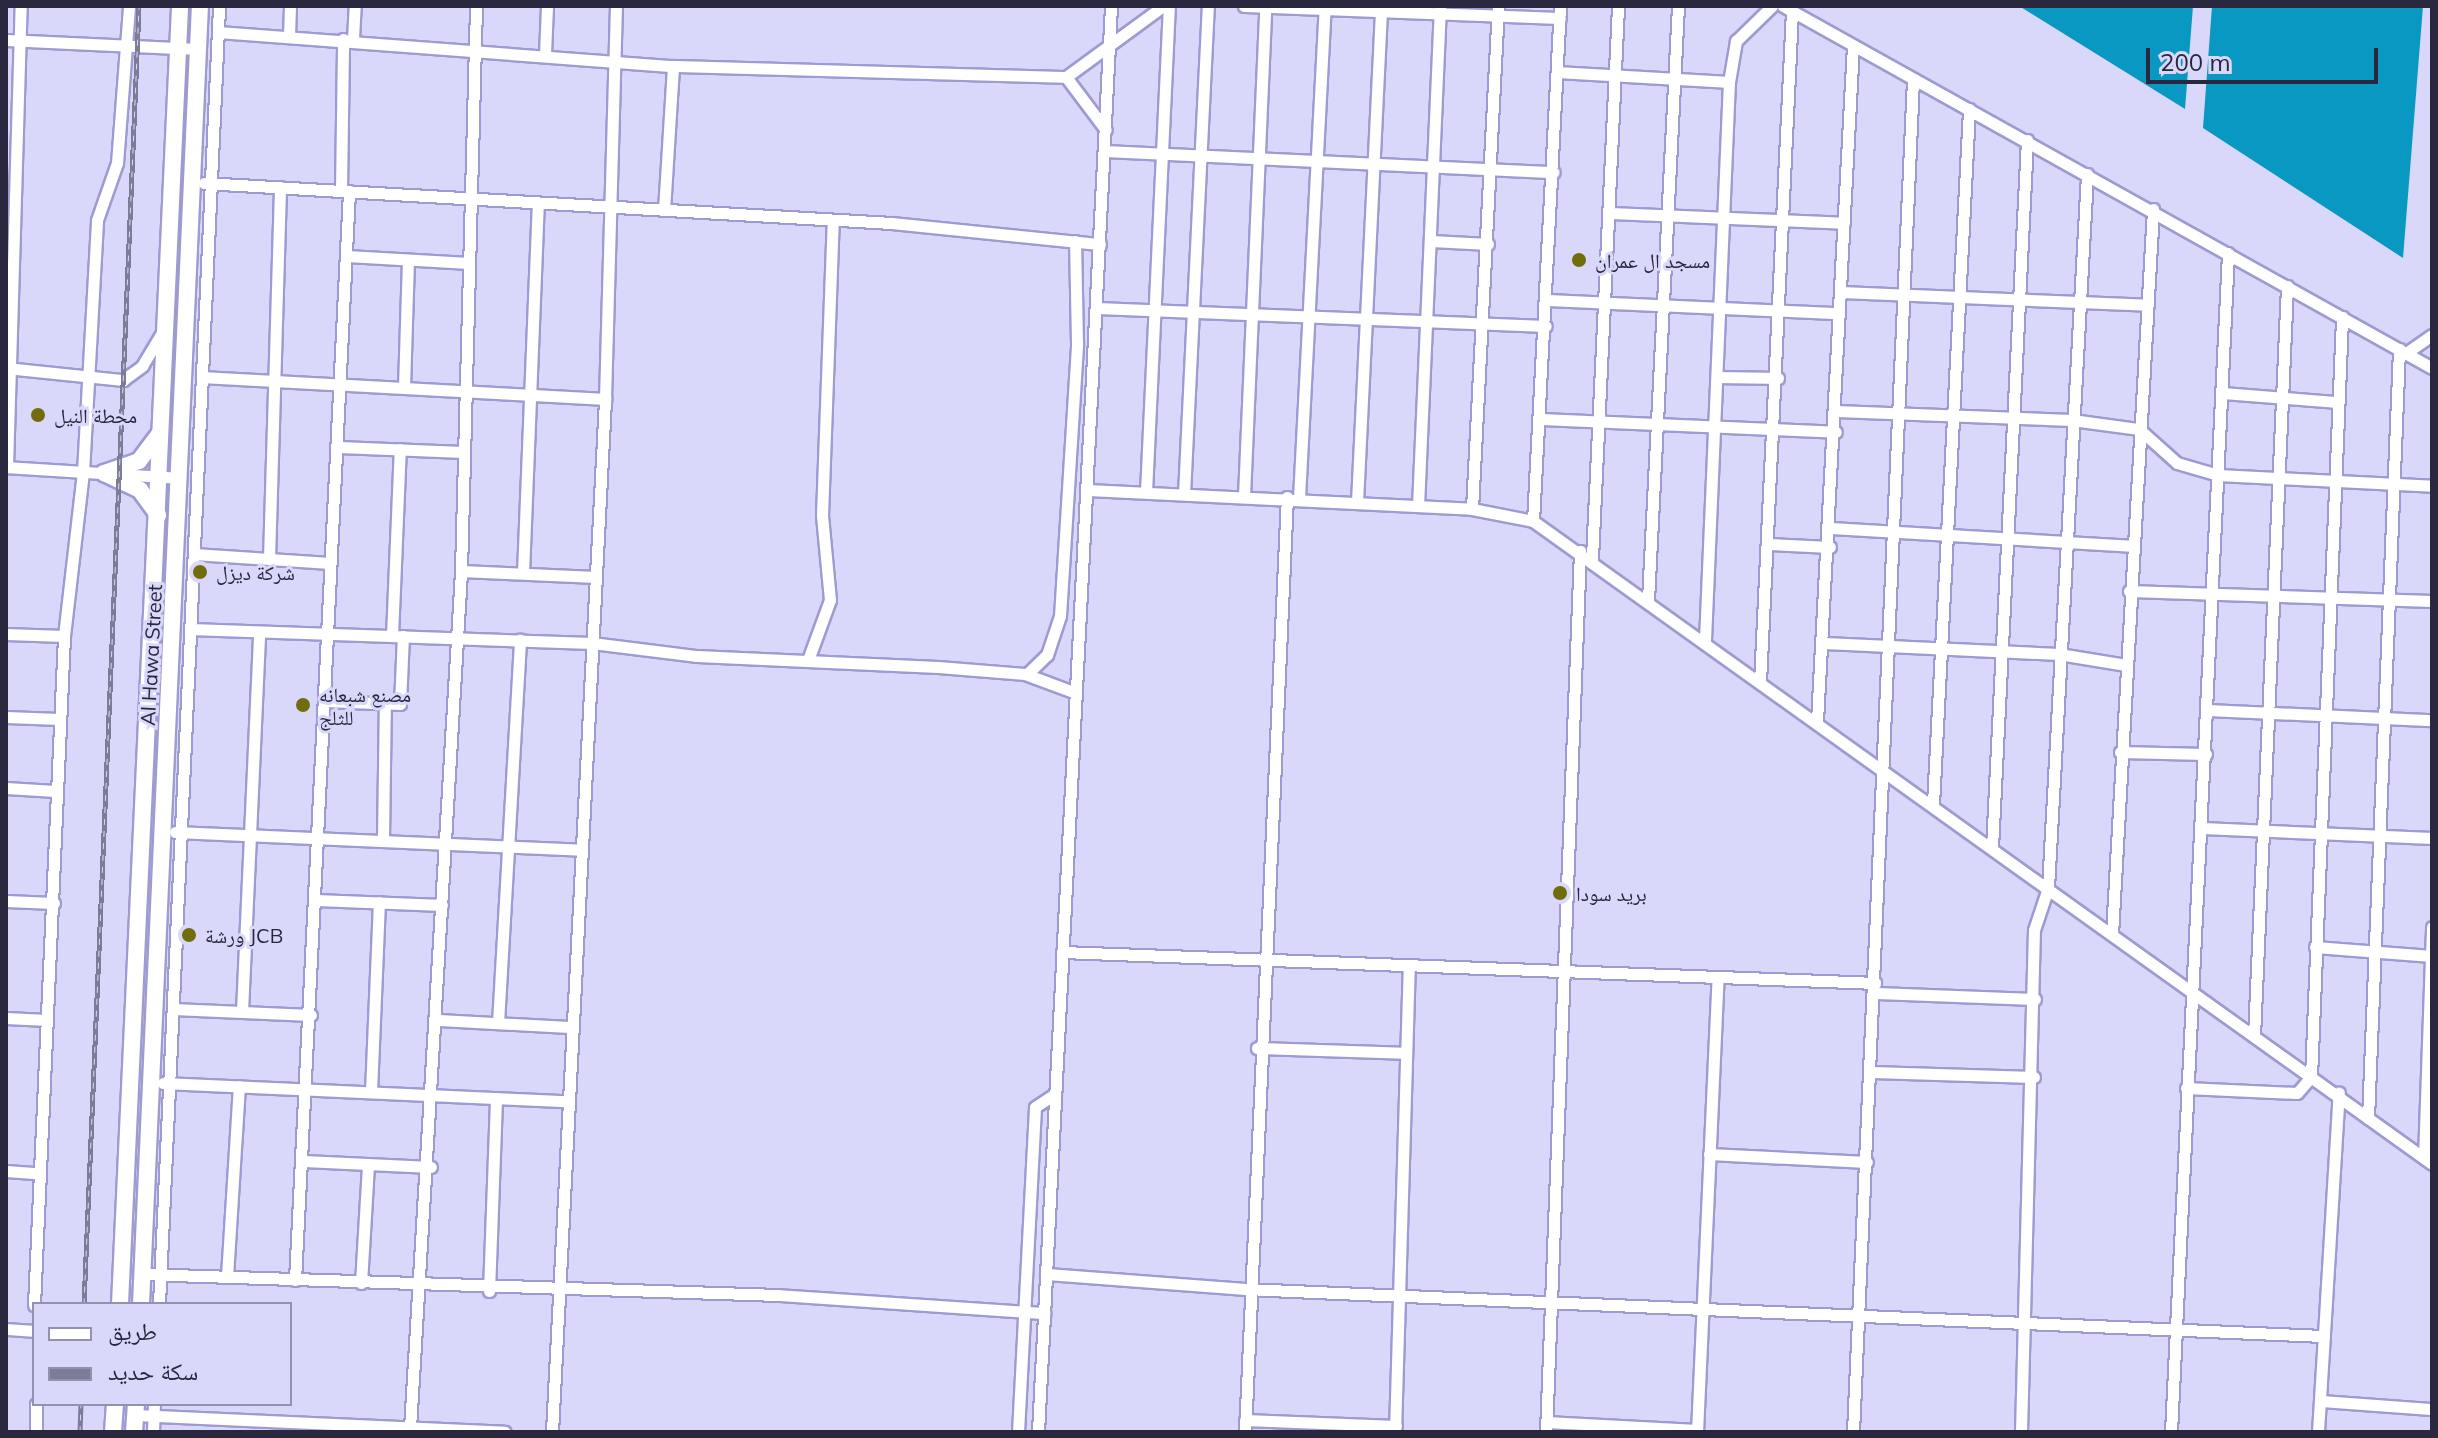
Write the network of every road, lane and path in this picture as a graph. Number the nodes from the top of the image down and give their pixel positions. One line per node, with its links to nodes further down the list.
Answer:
1 (21, 6): 29 (street)
2 (129, 6): 31 (street)
3 (180, 6): 35 (highway, Al Hawa Street)
4 (200, 6): 33 (highway, Al Hawa Street)
5 (219, 6): 25 (street)
6 (290, 6): 26 (street)
7 (355, 6): 27 (street)
8 (476, 6): 34 (street)
9 (547, 6): 36 (street)
10 (616, 6): 37 (street)
11 (1111, 6): 30 (street)
12 (1166, 6): 30 (street); 49 (street)
13 (1208, 6): 50 (street)
14 (1244, 6): 15 (street)
15 (1265, 6): 19 (street); 51 (street)
16 (1618, 6): 40 (street)
17 (1678, 6): 42 (street)
18 (1772, 6): 44 (street)
19 (1325, 8): 21 (street); 52 (street)
20 (1787, 8): 32 (street); 72 (street)
21 (1381, 9): 22 (street); 53 (street)
22 (1440, 11): 23 (street); 54 (street)
23 (1498, 12): 24 (street); 55 (street)
24 (1560, 12): 39 (street)
25 (218, 32): 26 (street); 59 (street)
26 (289, 35): 27 (street)
27 (348, 39): 34 (street); 62 (street)
28 (6, 40): 29 (street)
29 (19, 40): 31 (street); 60 (street)
30 (1109, 43): 41 (street); 46 (street)
31 (127, 46): 35 (street); 111 (street)
32 (1853, 46): 43 (street); 73 (street)
33 (198, 49): 35 (street); 58 (highway, Al Hawa Street)
34 (473, 49): 36 (street); 63 (street)
35 (178, 50): 102 (highway, Al Hawa Street)
36 (545, 54): 37 (street)
37 (615, 60): 38 (street); 65 (street)
38 (673, 66): 41 (street); 67 (street)
39 (1558, 72): 40 (street); 56 (street)
40 (1616, 75): 42 (street); 68 (street)
41 (1066, 77): 46 (street)
42 (1676, 79): 44 (street); 69 (street)
43 (1913, 79): 45 (street); 85 (street)
44 (1729, 82): 70 (street)
45 (1969, 109): 47 (street); 86 (street)
46 (1106, 130): 48 (street)
47 (2027, 140): 57 (street); 88 (street)
48 (1105, 151): 49 (street); 76 (street)
49 (1166, 154): 50 (street); 95 (street)
50 (1202, 156): 51 (street); 97 (street)
51 (1258, 158): 52 (street); 99 (street)
52 (1318, 162): 53 (street); 100 (street)
53 (1375, 164): 54 (street); 103 (street)
54 (1433, 166): 55 (street); 75 (street)
55 (1491, 169): 56 (street); 77 (street)
56 (1554, 172): 87 (street)
57 (2087, 174): 66 (street); 89 (street)
58 (192, 183): 59 (street); 145 (highway, Al Hawa Street)
59 (211, 183): 61 (street); 112 (street)
60 (11, 187): 79 (street)
61 (280, 187): 62 (street); 115 (street)
62 (345, 190): 63 (street); 80 (street)
63 (467, 198): 64 (street); 82 (street)
64 (538, 204): 65 (street); 120 (street)
65 (607, 208): 67 (street); 122 (street)
66 (2153, 209): 78 (street); 91 (street)
67 (664, 210): 71 (street)
68 (1610, 213): 69 (street); 90 (street)
69 (1669, 214): 70 (street); 92 (street)
70 (1726, 217): 72 (street); 94 (street)
71 (833, 220): 74 (street); 198 (street)
72 (1783, 220): 73 (street); 96 (street)
73 (1844, 223): 84 (street)
74 (1075, 241): 76 (street); 200 (street)
75 (1432, 241): 77 (street); 104 (street)
76 (1100, 244): 93 (street)
77 (1488, 244): 105 (street)
78 (2228, 253): 83 (street); 119 (street)
79 (10, 255): 109 (street)
80 (348, 256): 81 (street); 116 (street)
81 (408, 260): 82 (street); 117 (street)
82 (468, 263): 118 (street)
83 (2287, 286): 101 (street); 121 (street)
84 (1841, 292): 85 (street); 98 (street)
85 (1905, 296): 86 (street); 125 (street)
86 (1962, 298): 88 (street); 126 (street)
87 (1548, 300): 90 (street); 106 (street)
88 (2020, 301): 89 (street); 127 (street)
89 (2077, 301): 91 (street); 129 (street)
90 (1606, 302): 92 (street); 130 (street)
91 (2148, 305): 134 (street)
92 (1665, 307): 94 (street); 131 (street)
93 (1097, 308): 95 (street); 150 (street)
94 (1722, 309): 96 (street); 113 (street)
95 (1157, 311): 97 (street); 151 (street)
96 (1780, 311): 98 (street); 114 (street)
97 (1195, 312): 99 (street); 152 (street)
98 (1839, 313): 124 (street)
99 (1252, 314): 100 (street); 153 (street)
100 (1312, 316): 103 (street); 154 (street)
101 (2342, 317): 108 (street); 123 (street)
102 (169, 319): 111 (street); 133 (highway, Al Hawa Street)
103 (1368, 319): 104 (street); 155 (street)
104 (1428, 320): 105 (street); 156 (street)
105 (1483, 322): 106 (street); 157 (street)
106 (1546, 326): 128 (street)
107 (2432, 335): 108 (street)
108 (2403, 351): 110 (street); 148 (street)
109 (8, 368): 111 (street); 140 (street)
110 (2432, 368)
111 (90, 377): 141 (street)
112 (202, 377): 115 (street); 169 (street)
113 (1720, 377): 114 (street); 132 (street)
114 (1778, 378): 135 (street)
115 (278, 380): 116 (street); 171 (street)
116 (341, 384): 117 (street); 137 (street)
117 (404, 387): 118 (street)
118 (466, 390): 120 (street); 139 (street)
119 (2222, 393): 121 (street); 143 (street)
120 (530, 394): 122 (street); 174 (street)
121 (2281, 396): 123 (street); 146 (street)
122 (605, 399): 175 (street)
123 (2336, 402): 147 (street)
124 (1836, 411): 125 (street); 136 (street)
125 (1898, 414): 126 (street); 161 (street)
126 (1954, 415): 127 (street); 162 (street)
127 (2015, 418): 129 (street); 163 (street)
128 (1541, 419): 130 (street); 159 (street)
129 (2072, 420): 134 (street); 164 (street)
130 (1601, 422): 131 (street); 170 (street)
131 (1659, 425): 132 (street); 180 (street)
132 (1719, 427): 135 (street); 191 (street)
133 (162, 429): 142 (highway); 144 (highway, Al Hawa Street)
134 (2139, 429): 143 (street); 166 (street)
135 (1777, 430): 136 (street); 165 (street)
136 (1836, 432): 160 (street)
137 (338, 447): 138 (street); 172 (street)
138 (400, 449): 139 (street); 188 (street)
139 (464, 452): 173 (street)
140 (6, 467): 141 (street)
141 (83, 472): 142 (street); 187 (street)
142 (104, 473): 144 (street); 158 (highway)
143 (2218, 475): 146 (street); 177 (street)
144 (160, 476): 145 (street); 158 (highway, Al Hawa Street)
145 (180, 478): 220 (highway, Al Hawa Street)
146 (2276, 480): 147 (street); 178 (street)
147 (2334, 481): 148 (street); 179 (street)
148 (2393, 485): 149 (street); 181 (street)
149 (2432, 486)
150 (1088, 490): 151 (street); 202 (street)
151 (1146, 492): 152 (street)
152 (1184, 494): 153 (street)
153 (1244, 496): 154 (street)
154 (1293, 498): 155 (street); 245 (street)
155 (1357, 502): 156 (street)
156 (1418, 506): 157 (street)
157 (1472, 509): 159 (street)
158 (158, 516): 299 (highway, Al Hawa Street)
159 (1533, 521): 168 (street)
160 (1831, 528): 161 (street); 167 (street)
161 (1891, 532): 162 (street); 194 (street)
162 (1947, 534): 163 (street); 195 (street)
163 (2008, 538): 164 (street); 196 (street)
164 (2066, 541): 166 (street); 197 (street)
165 (1769, 544): 167 (street); 201 (street)
166 (2130, 546): 176 (street)
167 (1830, 547): 193 (street)
168 (1580, 551): 170 (street); 247 (street)
169 (194, 554): 171 (street); 183 (street)
170 (1592, 558): 180 (street)
171 (269, 559): 172 (street)
172 (330, 563): 186 (street)
173 (461, 571): 174 (street); 189 (street)
174 (523, 573): 175 (street)
175 (596, 577): 192 (street)
176 (2129, 591): 177 (street); 199 (street)
177 (2215, 594): 178 (street); 205 (street)
178 (2271, 594): 179 (street); 206 (street)
179 (2332, 597): 181 (street); 207 (street)
180 (1648, 600): 191 (street)
181 (2390, 600): 182 (street); 210 (street)
182 (2432, 601)
183 (190, 629): 184 (street); 222 (street)
184 (259, 633): 186 (street); 223 (street)
185 (6, 634): 187 (street)
186 (329, 635): 188 (street); 203 (street)
187 (64, 636): 209 (street)
188 (398, 636): 189 (street); 204 (street)
189 (457, 638): 190 (street); 229 (street)
190 (520, 640): 192 (street); 230 (street)
191 (1705, 640): 201 (street)
192 (592, 643): 198 (street); 232 (street)
193 (1825, 643): 194 (street); 212 (street)
194 (1886, 647): 195 (street); 215 (street)
195 (1942, 650): 196 (street); 218 (street)
196 (2001, 652): 197 (street); 231 (street)
197 (2059, 654): 199 (street); 233 (street)
198 (808, 660): 200 (street)
199 (2126, 665): 213 (street)
200 (1027, 674): 202 (street)
201 (1760, 682): 212 (street)
202 (1076, 693): 242 (street)
203 (324, 701): 204 (street); 225 (street)
204 (385, 704): 228 (street)
205 (2208, 710): 206 (street); 214 (street)
206 (2266, 712): 207 (street); 221 (street)
207 (2327, 715): 210 (street); 224 (street)
208 (6, 717): 209 (street)
209 (59, 719): 217 (street)
210 (2384, 719): 211 (street); 226 (street)
211 (2432, 720)
212 (1817, 721): 215 (street)
213 (2120, 752): 214 (street); 240 (street)
214 (2206, 754): 219 (street)
215 (1879, 767): 218 (street); 249 (street)
216 (6, 788): 217 (street)
217 (55, 791): 237 (street)
218 (1933, 804): 231 (street)
219 (2202, 828): 221 (street); 250 (street)
220 (162, 831): 222 (street); 267 (highway, Al Hawa Street)
221 (2262, 831): 224 (street); 260 (street)
222 (181, 832): 223 (street); 252 (street)
223 (251, 832): 225 (street); 253 (street)
224 (2318, 834): 226 (street); 241 (street)
225 (320, 835): 228 (street); 234 (street)
226 (2376, 836): 227 (street); 243 (street)
227 (2432, 838)
228 (383, 839): 229 (street)
229 (444, 844): 230 (street); 238 (street)
230 (512, 847): 232 (street); 258 (street)
231 (1992, 848): 233 (street)
232 (582, 850): 259 (street)
233 (2048, 888): 240 (street); 251 (street)
234 (316, 900): 236 (street); 254 (street)
235 (6, 901): 237 (street)
236 (379, 902): 238 (street); 271 (street)
237 (54, 903): 256 (street)
238 (442, 905): 257 (street)
239 (2432, 927): 244 (street)
240 (2112, 934): 250 (street)
241 (2315, 947): 243 (street); 265 (street)
242 (1062, 952): 245 (street); 273 (street)
243 (2372, 952): 244 (street); 277 (street)
244 (2432, 956): 280 (street)
245 (1260, 961): 246 (street); 261 (street)
246 (1409, 969): 247 (street); 262 (street)
247 (1566, 973): 248 (street); 297 (street)
248 (1718, 978): 249 (street); 278 (street)
249 (1875, 988): 251 (street); 263 (street)
250 (2190, 991): 260 (street); 269 (street)
251 (2035, 999): 264 (street)
252 (173, 1009): 253 (street); 266 (street)
253 (242, 1011): 254 (street)
254 (311, 1015): 270 (street)
255 (6, 1018): 256 (street)
256 (47, 1020): 285 (street)
257 (439, 1020): 258 (street); 274 (street)
258 (498, 1023): 259 (street)
259 (569, 1027): 276 (street)
260 (2254, 1036): 265 (street)
261 (1257, 1048): 262 (street); 293 (street)
262 (1405, 1053): 296 (street)
263 (1872, 1072): 264 (street); 281 (street)
264 (2034, 1077): 306 (street)
265 (2311, 1077): 269 (street); 272 (street)
266 (169, 1083): 267 (street); 268 (street); 286 (street)
267 (150, 1084): 287 (highway, Al Hawa Street)
268 (239, 1086): 270 (street); 289 (street)
269 (2186, 1088): 308 (street)
270 (308, 1089): 271 (street); 279 (street)
271 (371, 1092): 274 (street)
272 (2339, 1093): 277 (street); 310 (street)
273 (1055, 1094): 288 (street); 303 (street)
274 (435, 1096): 275 (street); 283 (street)
275 (496, 1098): 276 (street); 294 (street)
276 (566, 1101): 295 (street)
277 (2368, 1118): 280 (street)
278 (1709, 1154): 281 (street); 302 (street)
279 (304, 1161): 282 (street); 290 (street)
280 (2428, 1161)
281 (1867, 1162): 305 (street)
282 (368, 1165): 283 (street); 291 (street)
283 (431, 1167): 292 (street)
284 (6, 1171): 285 (street)
285 (37, 1173): 298 (street)
286 (160, 1273): 287 (street); 289 (street); 301 (street)
287 (142, 1274): 300 (highway, Al Hawa Street)
288 (1046, 1274): 293 (street); 304 (street)
289 (227, 1276): 290 (street)
290 (295, 1280): 291 (street)
291 (361, 1283): 292 (street)
292 (416, 1285): 294 (street); 320 (street)
293 (1246, 1289): 296 (street); 318 (street)
294 (489, 1291): 295 (street)
295 (562, 1291): 303 (street); 328 (street)
296 (1395, 1295): 297 (street); 321 (street)
297 (1551, 1301): 302 (street); 319 (street)
298 (34, 1302)
299 (120, 1302)
300 (141, 1302)
301 (159, 1302)
302 (1703, 1310): 305 (street); 323 (street)
303 (1026, 1312): 304 (street); 329 (street)
304 (1044, 1313): 330 (street)
305 (1859, 1318): 306 (street); 331 (street)
306 (2024, 1321): 308 (street); 332 (street)
307 (6, 1329): 309 (street)
308 (2175, 1330): 310 (street); 333 (street)
309 (32, 1331)
310 (2324, 1336): 311 (street)
311 (2320, 1401): 315 (street); 334 (street)
312 (36, 1406): 324 (street)
313 (115, 1406): 325 (highway)
314 (154, 1406): 317 (street)
315 (2432, 1409)
316 (135, 1417): 317 (street)
317 (154, 1418): 322 (street); 326 (street)
318 (1245, 1426): 321 (street)
319 (1546, 1427): 323 (street)
320 (410, 1428): 322 (street); 327 (street)
321 (1396, 1429)
322 (348, 1430)
323 (1697, 1431)
324 (36, 1432)
325 (113, 1432)
326 (153, 1432)
327 (505, 1432)
328 (552, 1432)
329 (1018, 1432)
330 (1038, 1432)
331 (1853, 1432)
332 (2021, 1432)
333 (2171, 1432)
334 (2318, 1432)

